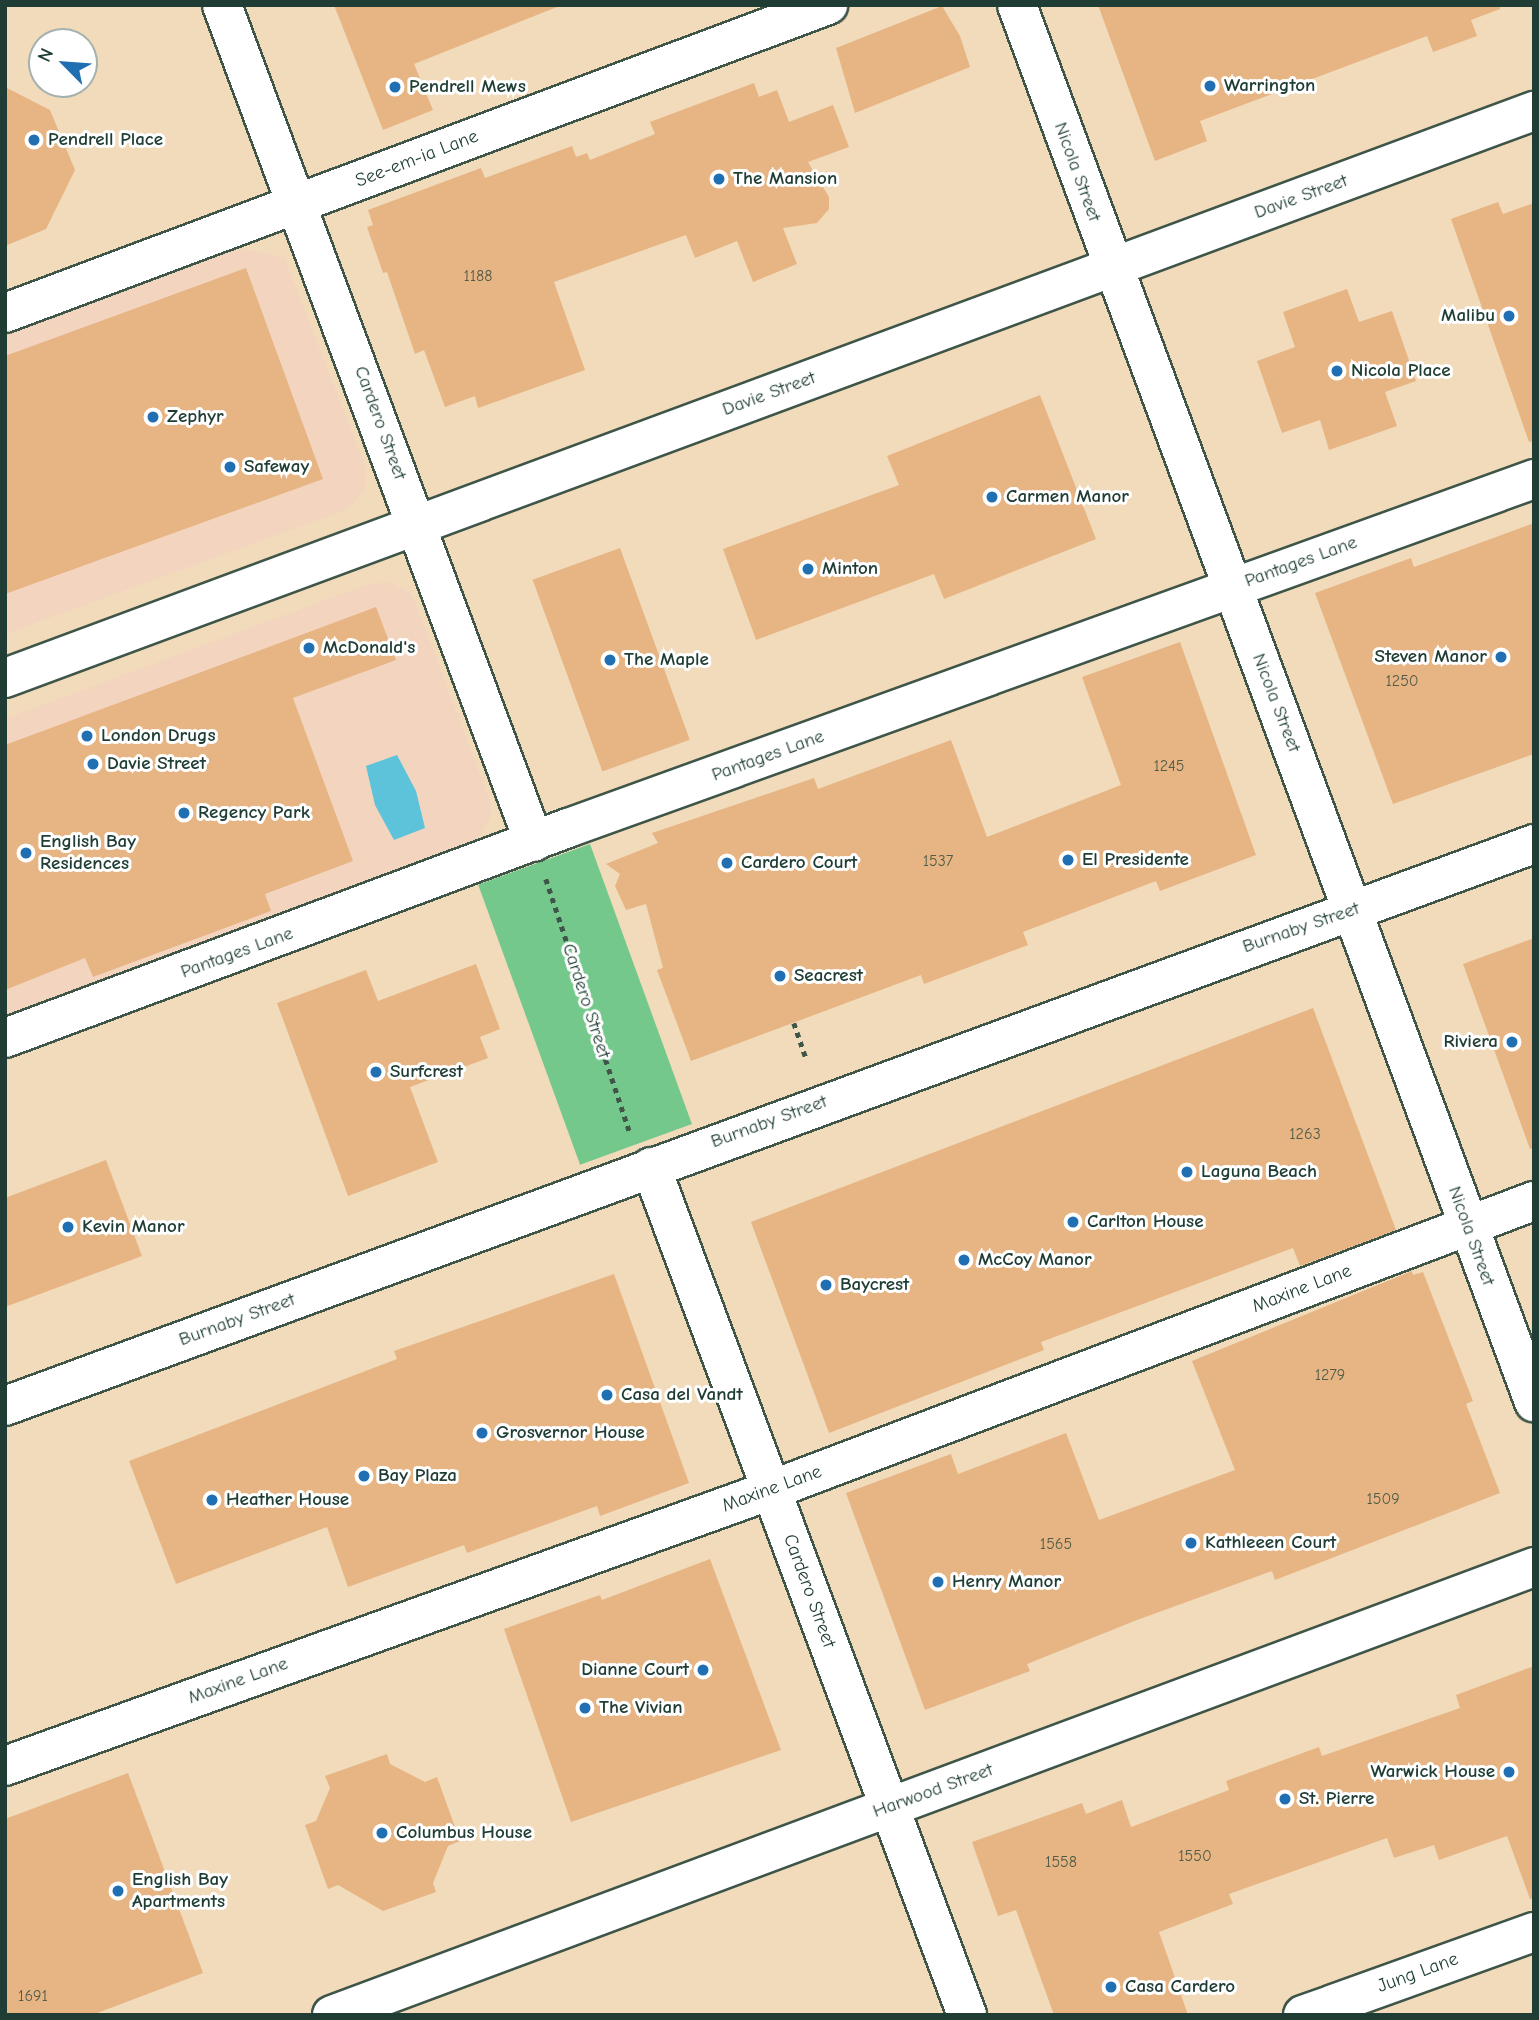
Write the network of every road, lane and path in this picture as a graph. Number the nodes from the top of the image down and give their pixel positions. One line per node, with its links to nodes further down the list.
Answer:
1 (222, 5): 5 (street, Cardero Street)
2 (828, 5): 5 (street, See-em-ia Lane)
3 (1017, 5): 6 (street, Nicola Street)
4 (1534, 111): 6 (street, Davie Street)
5 (299, 204): 7 (street, See-em-ia Lane); 9 (street, Cardero Street)
6 (1112, 267): 9 (street, Davie Street); 10 (street, Nicola Street)
7 (5, 313)
8 (1534, 479): 10 (street, Pantages Lane)
9 (417, 524): 11 (street, Davie Street); 13 (street, Cardero Street)
10 (1232, 587): 13 (street, Pantages Lane); 14 (street, Nicola Street)
11 (5, 678)
12 (1534, 844): 14 (street, Burnaby Street)
13 (540, 860): 16 (street, Pantages Lane); 18 (path, Cardero Street)
14 (1354, 910): 19 (street, Burnaby Street); 21 (street, Nicola Street)
15 (794, 1023): 17 (path)
16 (5, 1038)
17 (807, 1060)
18 (627, 1125)
19 (651, 1167): 23 (street, Burnaby Street); 24 (street, Cardero Street)
20 (1534, 1201): 21 (street, Maxine Lane)
21 (1467, 1225): 22 (street, Nicola Street); 24 (street, Maxine Lane)
22 (1534, 1402)
23 (5, 1406)
24 (771, 1490): 26 (street, Maxine Lane); 27 (street, Cardero Street)
25 (1534, 1567): 27 (street, Harwood Street)
26 (5, 1766)
27 (889, 1807): 29 (street, Harwood Street); 30 (street, Cardero Street)
28 (1534, 1932): 31 (street, Jung Lane)
29 (332, 2015)
30 (967, 2015)
31 (1303, 2015)

